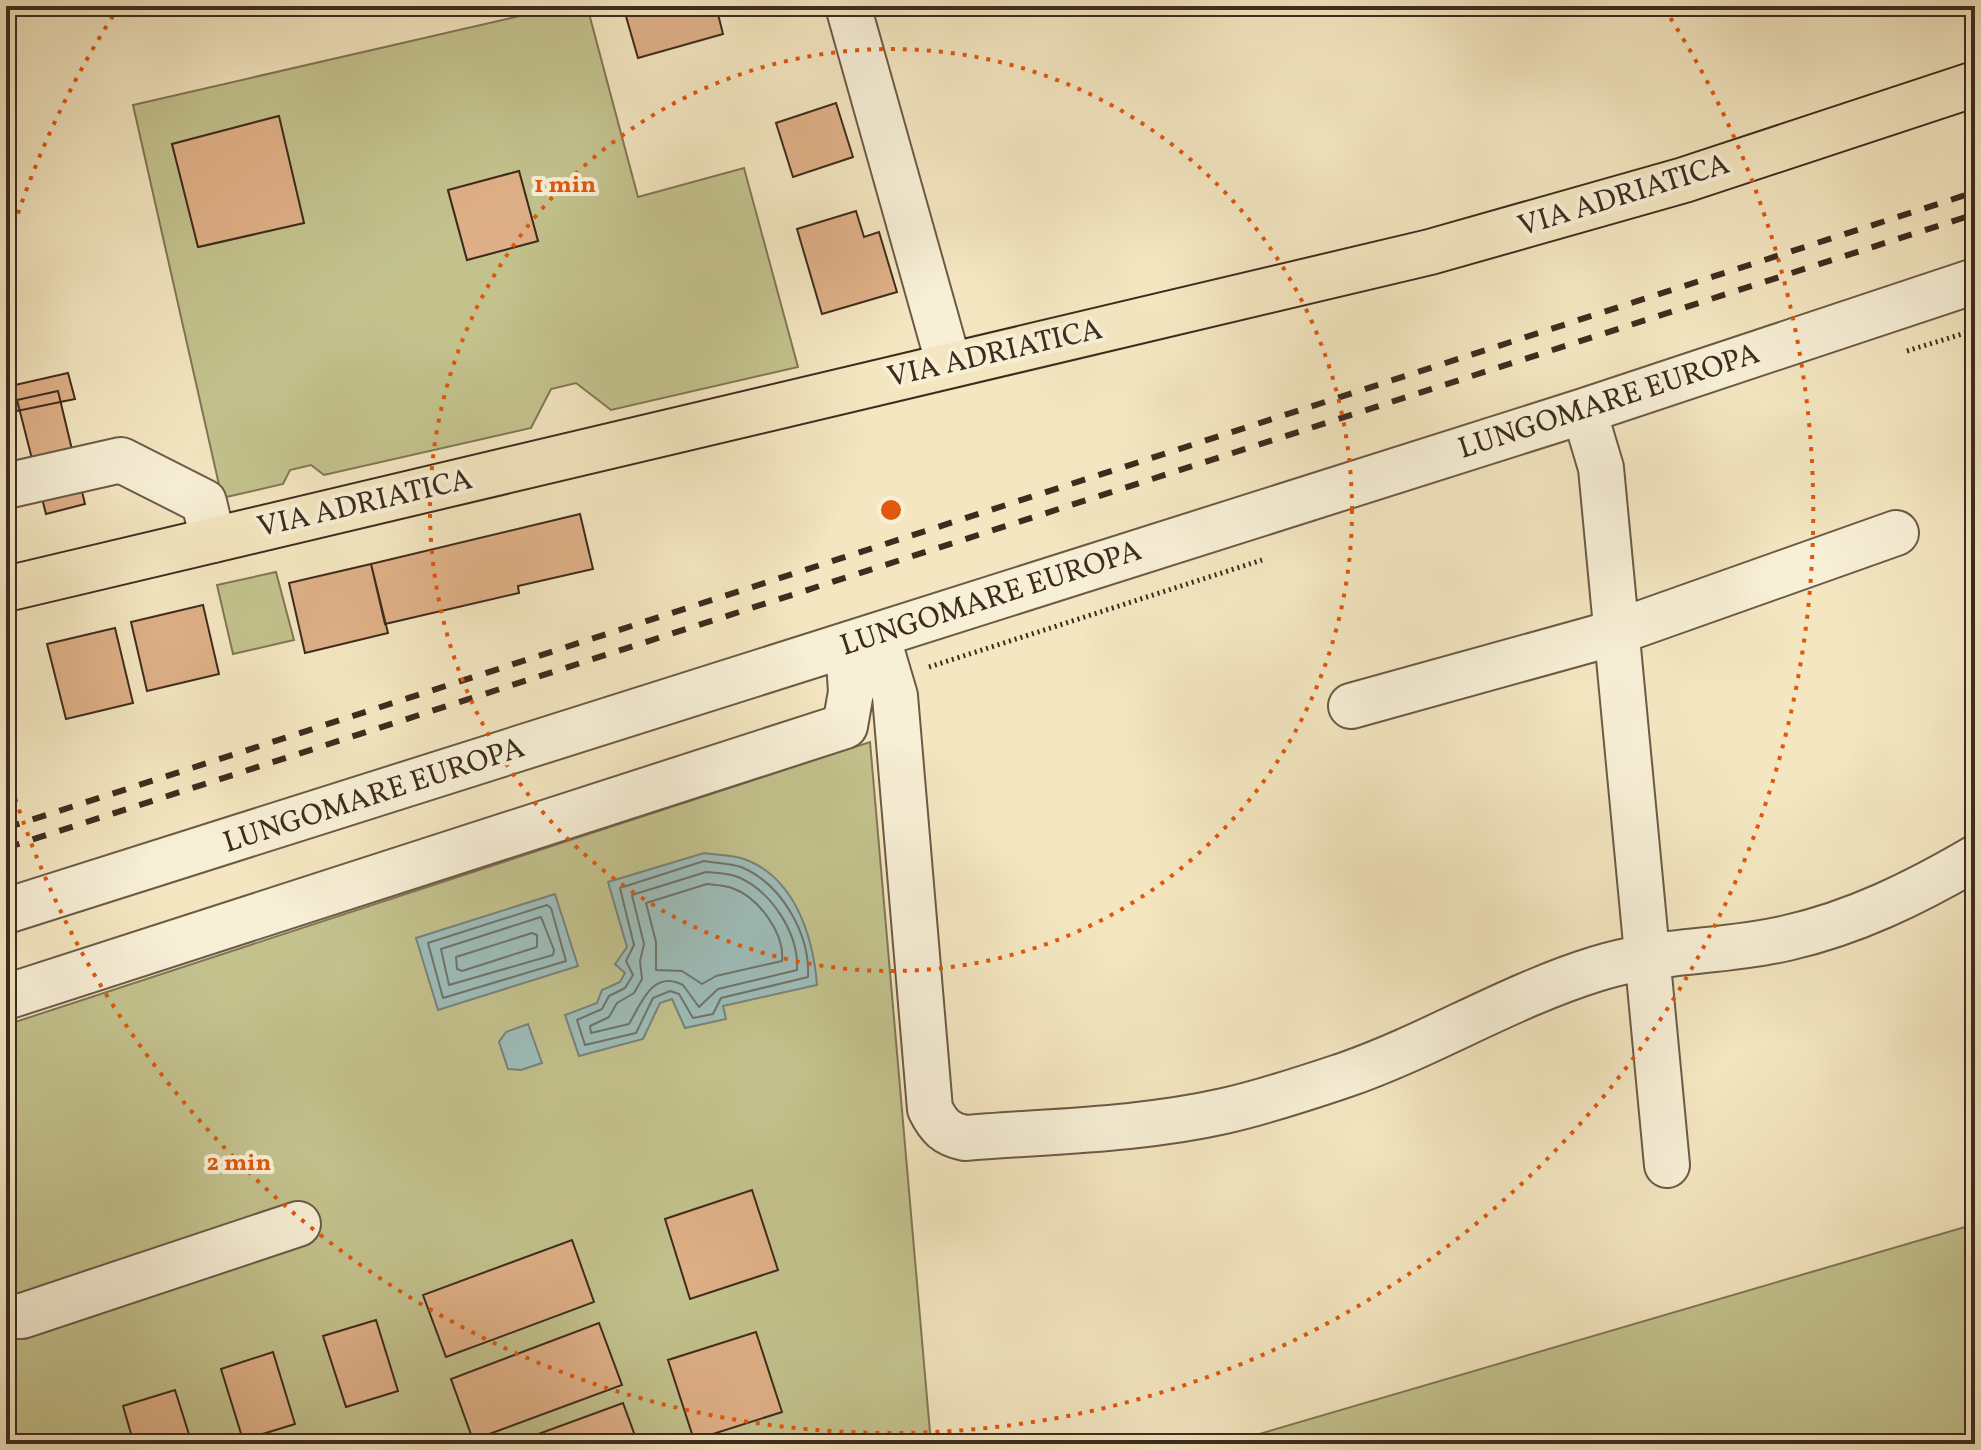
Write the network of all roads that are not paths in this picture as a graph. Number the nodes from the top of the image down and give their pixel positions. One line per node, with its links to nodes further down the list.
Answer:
1 (848, 6): 4 (street)
2 (1975, 84): 4 (main road, VIA ADRIATICA)
3 (1975, 281): 5 (street, LUNGOMARE EUROPA)
4 (949, 365): 8 (main road, VIA ADRIATICA)
5 (1584, 411): 10 (street); 11 (street, LUNGOMARE EUROPA)
6 (6, 486): 8 (street)
7 (1896, 533): 10 (street)
8 (213, 540): 9 (main road, VIA ADRIATICA)
9 (6, 589)
10 (1614, 633): 12 (street); 15 (street)
11 (863, 640): 14 (street, LUNGOMARE EUROPA); 15 (street); 16 (street)
12 (1351, 706)
13 (1975, 858): 15 (street)
14 (6, 911)
15 (1646, 957): 17 (street)
16 (6, 997)
17 (1667, 1165)
18 (298, 1224): 19 (street)
19 (6, 1316)

